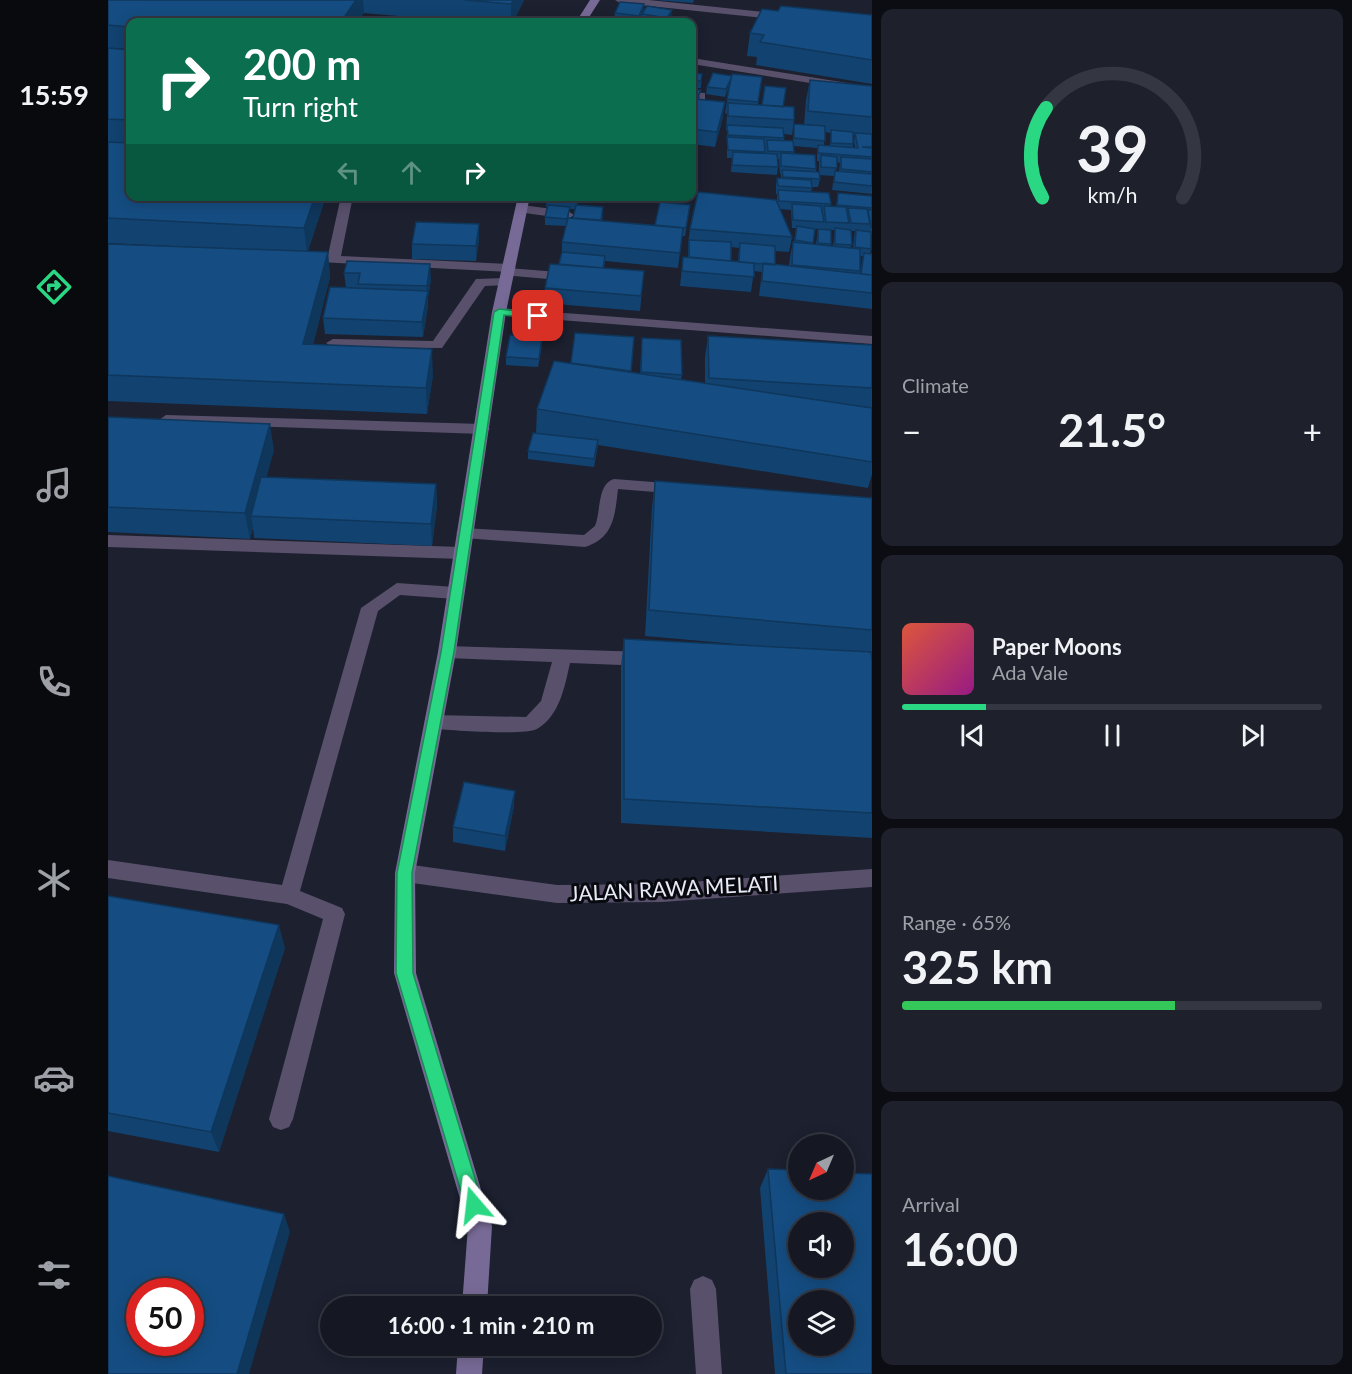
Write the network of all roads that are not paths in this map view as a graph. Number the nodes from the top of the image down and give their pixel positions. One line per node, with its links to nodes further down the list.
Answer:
1 (595, 0): 3 (main road)
2 (620, 0): 4 (street)
3 (584, 18)
4 (801, 19)
5 (696, 62): 6 (street)
6 (872, 90)
7 (696, 94): 8 (street)
8 (700, 106)
9 (346, 201): 13 (street)
10 (523, 203): 11 (street); 14 (main road)
11 (568, 215)
12 (286, 257): 13 (street)
13 (334, 259): 14 (street)
14 (507, 274): 15 (street); 16 (main road); 18 (street)
15 (582, 278)
16 (499, 312): 17 (street); 20 (main road)
17 (872, 340)
18 (333, 342)
19 (156, 420): 20 (street)
20 (483, 429): 22 (main road)
21 (700, 491): 22 (street)
22 (464, 533): 24 (main road)
23 (108, 541): 24 (street)
24 (461, 553): 25 (main road)
25 (455, 593): 26 (main road); 33 (street)
26 (447, 652): 27 (street); 29 (main road)
27 (563, 655): 28 (street); 29 (street)
28 (670, 660)
29 (434, 722): 31 (main road)
30 (108, 869): 33 (street)
31 (405, 873): 32 (street, JALAN RAWA MELATI); 36 (main road)
32 (872, 878)
33 (289, 895): 34 (street)
34 (281, 1119)
35 (703, 1289): 39 (street)
36 (475, 1296)
37 (470, 1356): 38 (main road)
38 (469, 1374)
39 (709, 1374)

